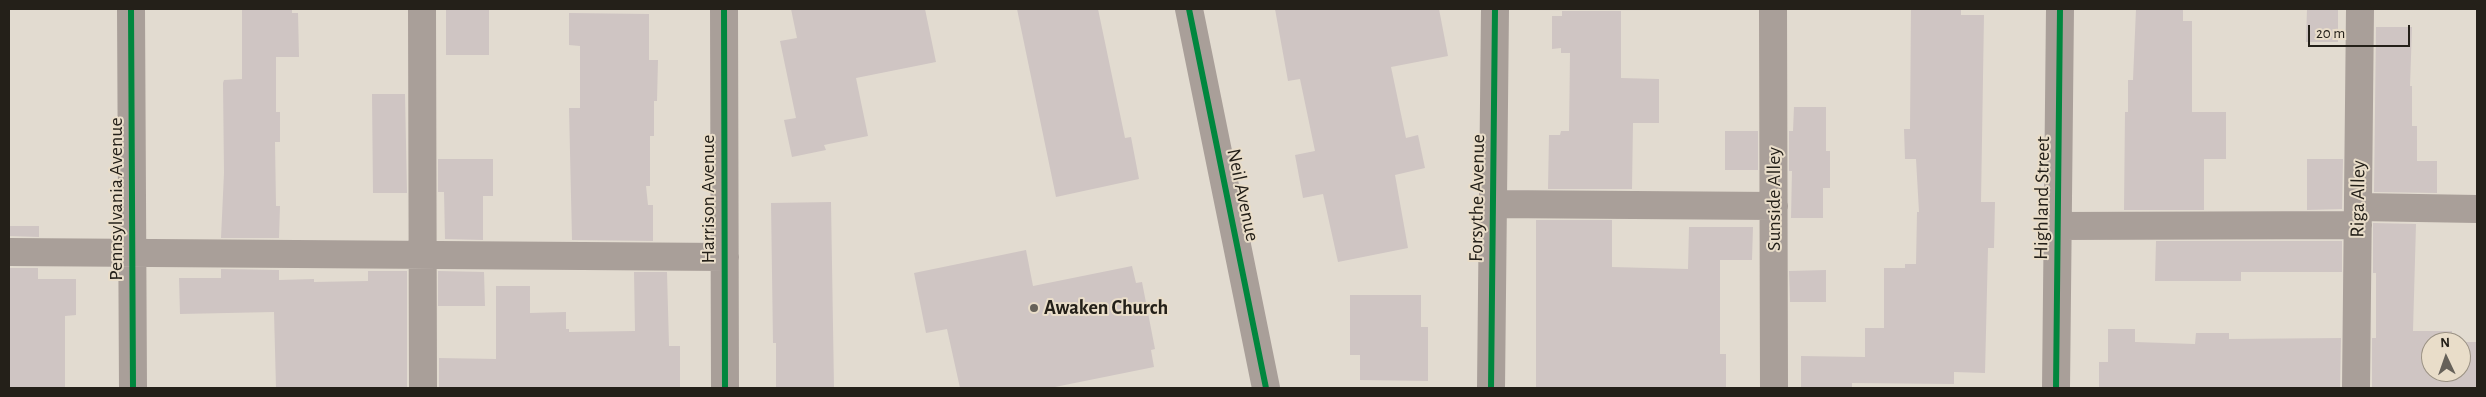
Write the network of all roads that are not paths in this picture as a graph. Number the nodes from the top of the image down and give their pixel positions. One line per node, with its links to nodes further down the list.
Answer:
1 (131, 9): 15 (street, Pennsylvania Avenue)
2 (422, 9): 16 (street)
3 (724, 9): 17 (street, Harrison Avenue)
4 (1188, 9): 21 (street, Neil Avenue)
5 (1495, 9): 9 (street, Forsythe Avenue)
6 (1773, 9): 10 (street, Sunside Alley)
7 (2060, 9): 13 (street, Highland Street)
8 (2360, 9): 12 (street, Riga Alley)
9 (1493, 204): 10 (street); 22 (street, Forsythe Avenue)
10 (1774, 206): 23 (street, Sunside Alley)
11 (2477, 209): 12 (street)
12 (2358, 216): 13 (street); 25 (street, Riga Alley)
13 (2058, 226): 24 (street, Highland Street)
14 (9, 252): 15 (street)
15 (132, 254): 16 (street); 18 (street, Pennsylvania Avenue)
16 (422, 255): 17 (street); 19 (street)
17 (725, 257): 20 (street, Harrison Avenue)
18 (133, 388)
19 (424, 388)
20 (725, 388)
21 (1266, 388)
22 (1491, 388)
23 (1774, 388)
24 (2056, 388)
25 (2356, 388)

